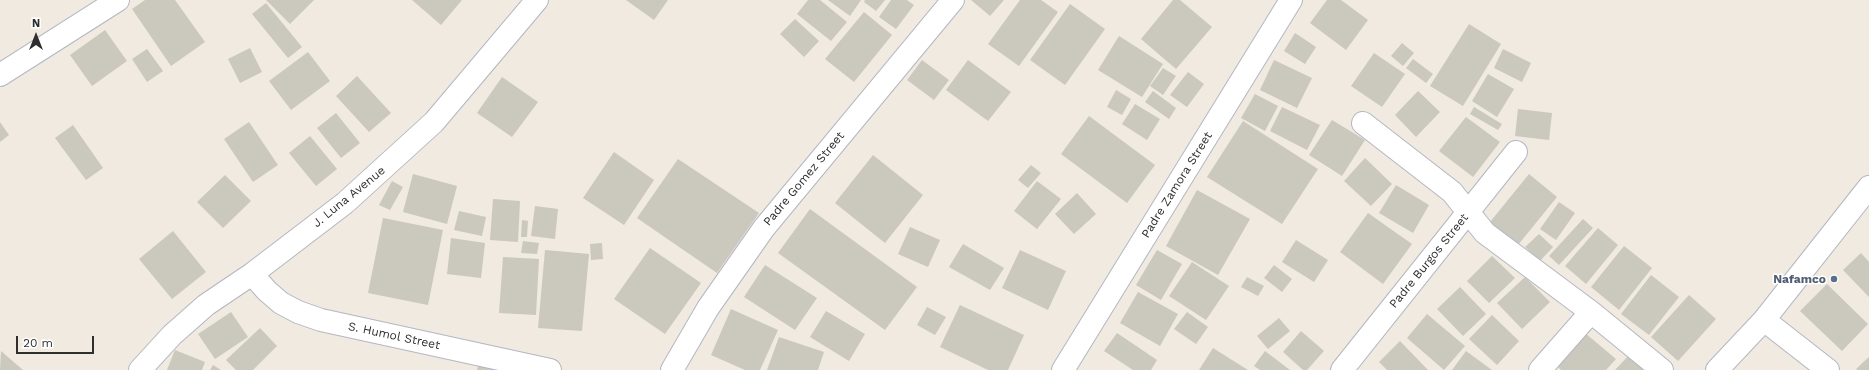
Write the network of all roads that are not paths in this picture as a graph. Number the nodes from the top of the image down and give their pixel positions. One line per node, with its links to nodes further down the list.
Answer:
1 (118, 0): 5 (street)
2 (537, 0): 10 (street, J. Luna Avenue)
3 (953, 0): 15 (street, Padre Gomez Street)
4 (1291, 0): 16 (street, Padre Zamora Street)
5 (0, 75)
6 (1363, 123): 9 (street)
7 (1516, 152): 9 (street, Padre Burgos Street)
8 (1869, 187): 12 (street)
9 (1468, 212): 11 (street); 17 (street, Padre Burgos Street)
10 (252, 274): 13 (street, J. Luna Avenue); 14 (street, S. Humol Street)
11 (1591, 312): 18 (street); 19 (street)
12 (1764, 320): 20 (street); 21 (street)
13 (140, 370)
14 (550, 370)
15 (672, 370)
16 (1063, 370)
17 (1342, 370)
18 (1540, 370)
19 (1662, 370)
20 (1717, 370)
21 (1828, 370)

